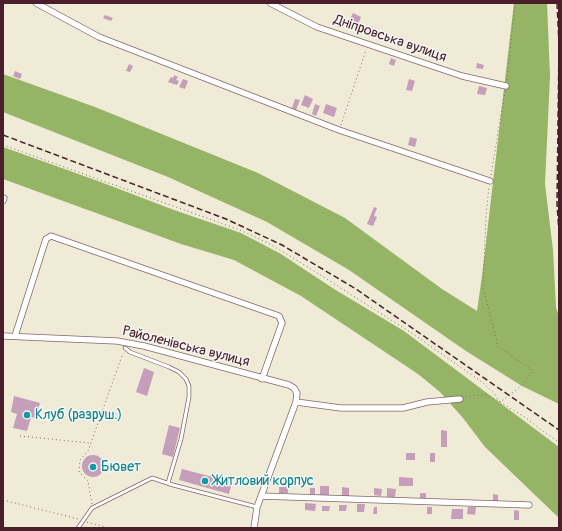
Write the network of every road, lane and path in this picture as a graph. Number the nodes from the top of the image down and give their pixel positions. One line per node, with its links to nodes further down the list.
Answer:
1 (36, 3): 6 (street)
2 (270, 3): 4 (street, Дніпровська вулиця)
3 (515, 3): 5 (path)
4 (369, 44): 5 (street, Дніпровська вулиця); 6 (path)
5 (506, 86): 8 (path)
6 (339, 130): 8 (street)
7 (3, 145): 15 (path)
8 (490, 181): 15 (path)
9 (3, 336): 10 (street, Райоленівська вулиця)
10 (14, 336): 11 (street, Райоленівська вулиця); 12 (street)
11 (126, 346): 12 (street, Райоленівська вулиця); 18 (path); 19 (lane)
12 (262, 379): 14 (street, Райоленівська вулиця)
13 (460, 399): 14 (street); 15 (path)
14 (296, 402): 20 (street)
15 (500, 402): 17 (path)
16 (20, 436): 18 (path)
17 (559, 442)
18 (90, 443): 24 (path)
19 (168, 483): 23 (lane); 24 (lane)
20 (261, 496): 22 (street); 23 (street)
21 (3, 500): 25 (path)
22 (529, 505)
23 (257, 507): 28 (street)
24 (92, 508): 25 (lane)
25 (83, 521): 26 (lane); 27 (path)
26 (78, 528)
27 (109, 528)
28 (254, 528)

